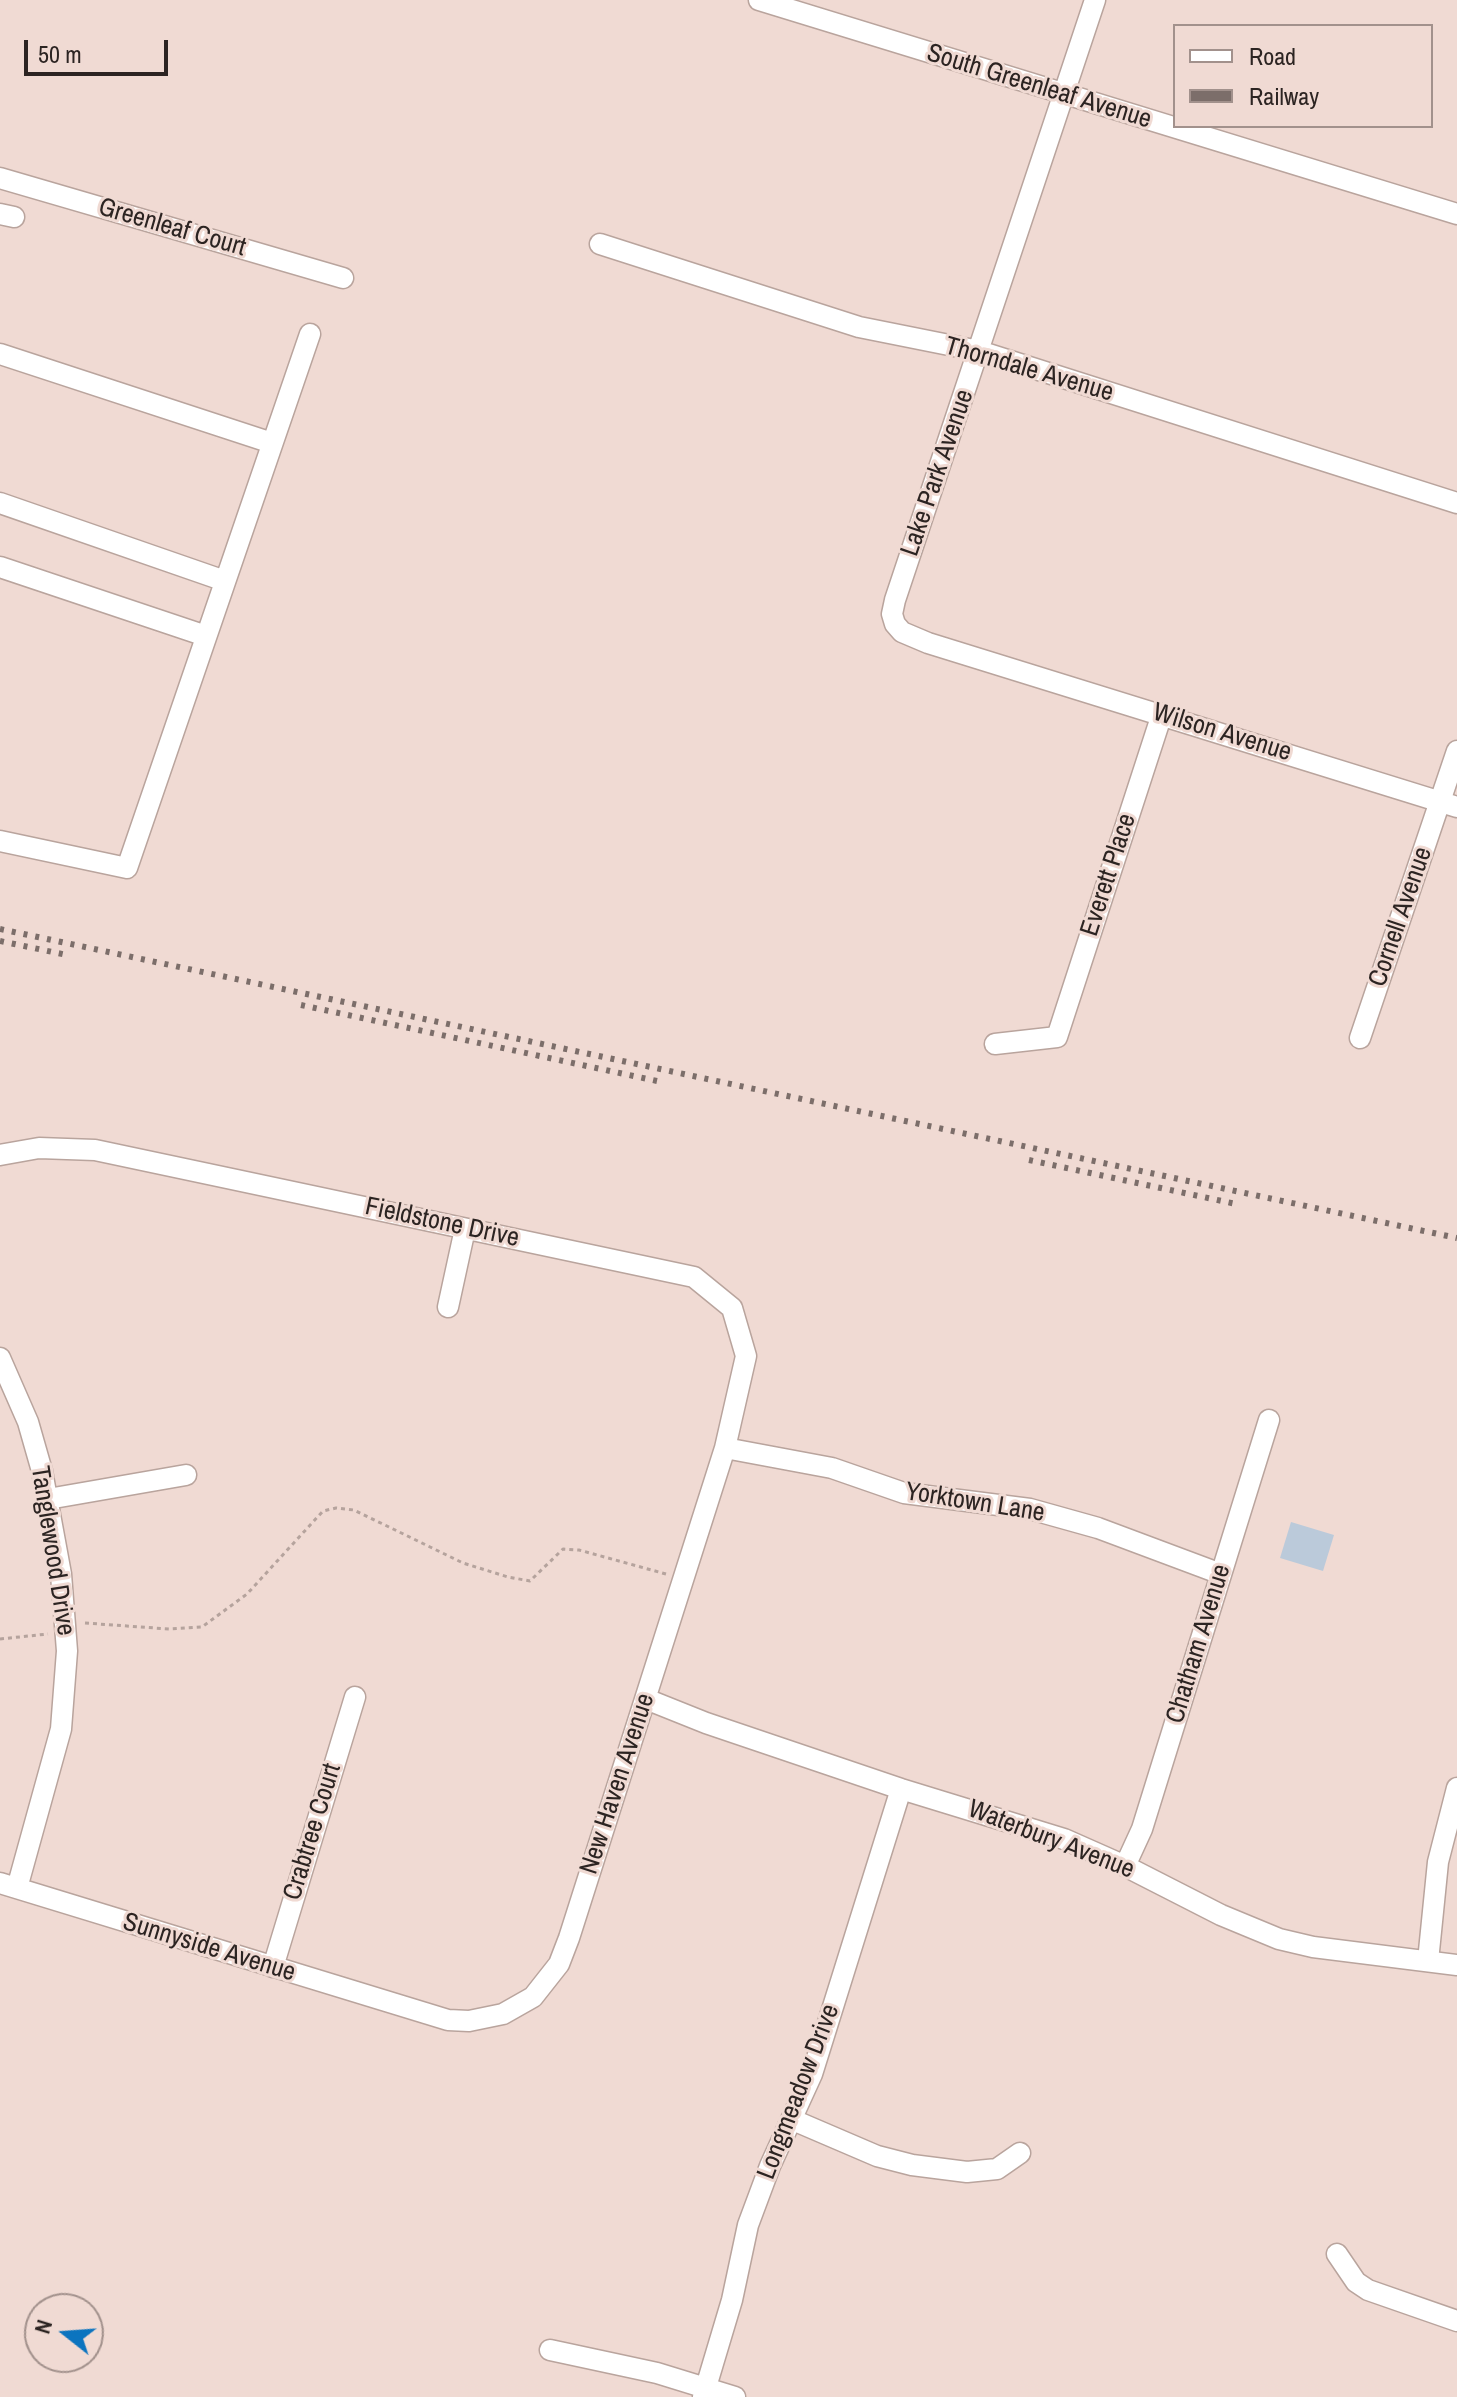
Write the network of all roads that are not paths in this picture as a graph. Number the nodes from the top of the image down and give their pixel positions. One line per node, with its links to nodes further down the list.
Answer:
1 (759, 0): 3 (street, South Greenleaf Avenue)
2 (1095, 0): 3 (street, Lake Park Avenue)
3 (1064, 95): 5 (street, South Greenleaf Avenue); 9 (street, Lake Park Avenue)
4 (0, 178): 7 (street, Greenleaf Court)
5 (1457, 214)
6 (600, 244): 9 (street, Thorndale Avenue)
7 (343, 278)
8 (310, 334): 11 (street)
9 (979, 351): 13 (street, Thorndale Avenue); 17 (street, Lake Park Avenue)
10 (0, 354): 11 (street)
11 (272, 443): 15 (street)
12 (0, 503): 15 (street)
13 (1457, 503)
14 (0, 567): 16 (street)
15 (225, 581): 16 (street)
16 (206, 636): 21 (street)
17 (986, 661): 18 (street, Wilson Avenue)
18 (1162, 714): 20 (street, Wilson Avenue); 23 (street, Everett Place)
19 (1457, 751): 20 (street, Cornell Avenue)
20 (1448, 804): 22 (street, Cornell Avenue)
21 (0, 841)
22 (1360, 1038)
23 (995, 1044)
24 (0, 1155): 25 (street, Fieldstone Drive)
25 (465, 1229): 26 (street); 29 (street, Fieldstone Drive)
26 (448, 1307)
27 (0, 1358): 31 (street, Tanglewood Drive)
28 (1269, 1420): 32 (street, Chatham Avenue)
29 (725, 1448): 32 (street, Yorktown Lane); 34 (street, New Haven Avenue)
30 (186, 1475): 31 (street)
31 (48, 1499): 38 (street, Tanglewood Drive)
32 (1221, 1574): 37 (street, Chatham Avenue)
33 (355, 1697): 41 (street, Crabtree Court)
34 (646, 1699): 36 (street, Waterbury Avenue); 42 (street, New Haven Avenue)
35 (1457, 1788): 39 (street)
36 (901, 1789): 37 (street, Waterbury Avenue); 43 (street, Longmeadow Drive)
37 (1125, 1866): 39 (street, Waterbury Avenue)
38 (9, 1885): 41 (street, Sunnyside Avenue)
39 (1428, 1961): 40 (street, Waterbury Avenue)
40 (1457, 1965)
41 (273, 1967): 42 (street, Sunnyside Avenue)
42 (419, 2012)
43 (793, 2120): 44 (street); 48 (street, Longmeadow Drive)
44 (1020, 2153)
45 (1337, 2254): 46 (street)
46 (1457, 2321)
47 (550, 2350): 48 (street)
48 (705, 2392): 49 (street)
49 (735, 2397)

